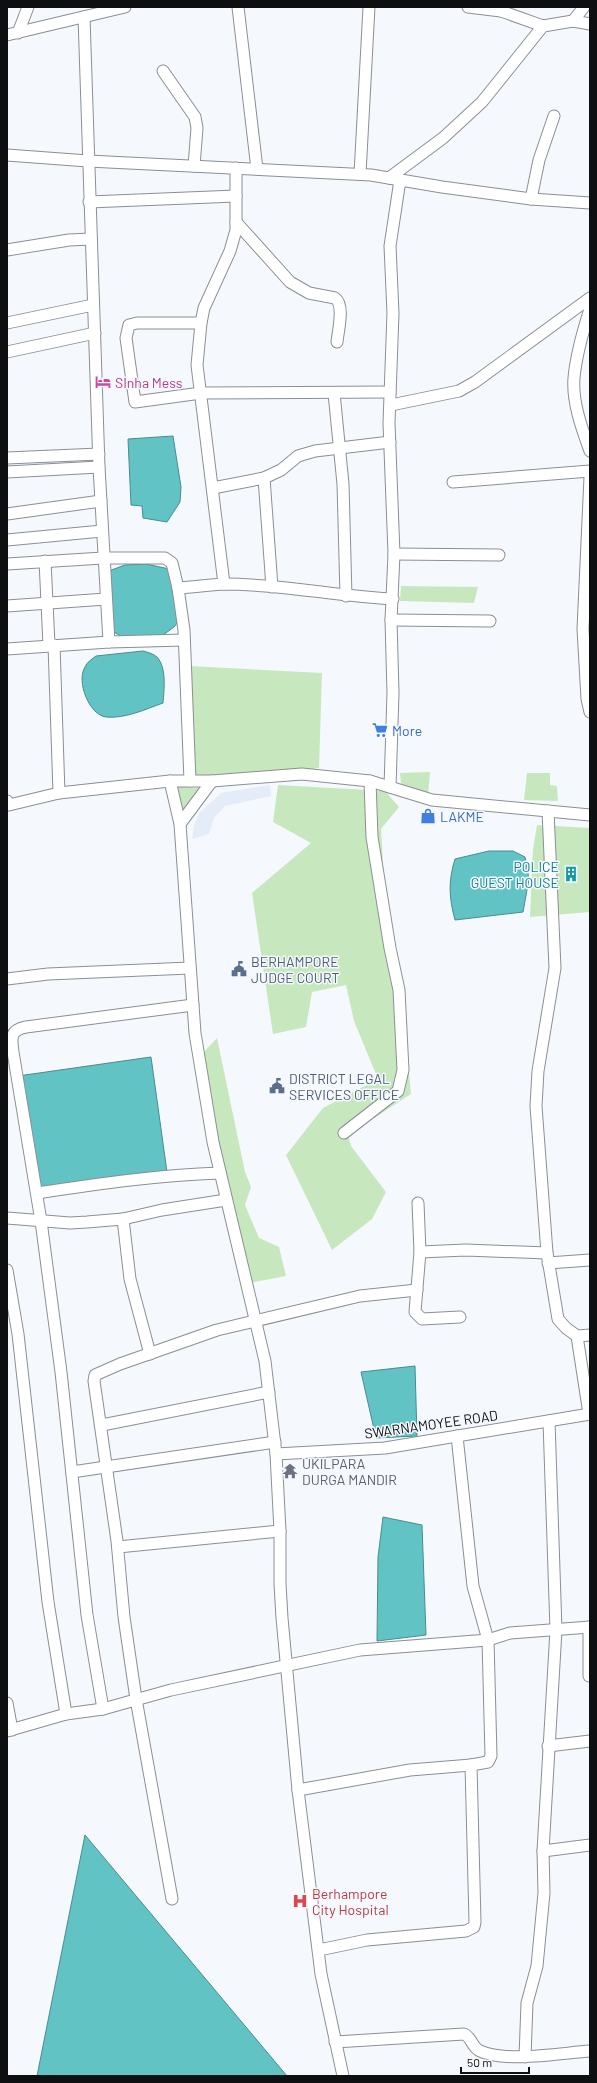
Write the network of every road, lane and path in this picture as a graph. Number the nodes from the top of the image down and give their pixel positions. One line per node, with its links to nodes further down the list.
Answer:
1 (28, 7): 12 (street)
2 (125, 7): 8 (street)
3 (238, 7): 19 (street)
4 (369, 7): 20 (street)
5 (468, 7): 7 (street)
6 (584, 7): 9 (street)
7 (500, 9): 11 (street)
8 (84, 17): 12 (street); 16 (street)
9 (573, 21): 10 (street); 11 (street)
10 (590, 24)
11 (543, 26): 21 (street)
12 (12, 34)
13 (163, 71): 17 (street)
14 (554, 116): 24 (street)
15 (7, 155): 16 (street)
16 (88, 161): 17 (street); 25 (street)
17 (194, 166): 18 (street)
18 (236, 168): 19 (street); 23 (street)
19 (257, 169): 20 (street)
20 (360, 174): 21 (street)
21 (389, 178): 22 (street)
22 (400, 180): 24 (street); 38 (street)
23 (236, 196): 25 (street); 27 (street)
24 (531, 199): 26 (street)
25 (89, 202): 28 (street)
26 (590, 203)
27 (236, 222): 34 (street); 36 (street)
28 (91, 239): 29 (street); 31 (street)
29 (7, 250)
30 (590, 298): 41 (street)
31 (93, 305): 33 (street); 35 (street)
32 (590, 309): 44 (street)
33 (7, 323)
34 (201, 323): 39 (street); 39 (street)
35 (94, 333): 37 (street); 45 (street)
36 (337, 342)
37 (7, 352)
38 (390, 392): 40 (street); 41 (street)
39 (201, 393): 40 (street); 53 (street)
40 (334, 393): 43 (street)
41 (391, 405): 42 (street)
42 (390, 442): 43 (street); 58 (street)
43 (339, 448): 51 (street); 66 (street)
44 (590, 451)
45 (99, 454): 46 (street); 47 (street)
46 (7, 458)
47 (99, 467): 49 (street); 54 (street)
48 (590, 471): 52 (street)
49 (7, 472)
50 (590, 477): 77 (street)
51 (264, 478): 53 (street); 64 (street)
52 (453, 482)
53 (213, 488): 63 (street)
54 (101, 501): 55 (street); 56 (street)
55 (7, 514)
56 (102, 531): 57 (street); 60 (street)
57 (7, 540)
58 (394, 554): 59 (street); 68 (street)
59 (499, 555)
60 (103, 558): 61 (street); 65 (street); 67 (street)
61 (45, 561): 62 (street); 69 (street)
62 (7, 564)
63 (224, 584): 64 (street); 65 (street)
64 (272, 587): 66 (street)
65 (178, 588): 73 (street)
66 (346, 596): 68 (street)
67 (106, 599): 69 (street); 74 (street)
68 (393, 599): 71 (street)
69 (47, 603): 70 (street); 75 (street)
70 (7, 606)
71 (391, 620): 72 (street); 82 (street)
72 (490, 621)
73 (184, 640): 74 (street); 79 (street)
74 (108, 642): 75 (street)
75 (51, 645): 76 (street); 83 (street)
76 (7, 649)
77 (590, 712)
78 (170, 781): 79 (street); 83 (street); 87 (street)
79 (190, 781): 80 (street)
80 (212, 781): 81 (street); 87 (street)
81 (370, 781): 82 (street); 91 (street)
82 (390, 788): 85 (street)
83 (59, 792): 84 (street)
84 (8, 804)
85 (548, 811): 86 (street); 100 (street)
86 (590, 815)
87 (180, 824): 88 (street)
88 (190, 968): 89 (street); 90 (street)
89 (7, 979)
90 (193, 1005): 92 (street); 93 (street)
91 (344, 1133)
92 (220, 1173): 93 (street); 94 (street)
93 (37, 1193): 98 (street)
94 (226, 1200): 97 (street); 105 (street)
95 (418, 1203): 99 (street)
96 (7, 1218): 98 (street)
97 (122, 1219): 98 (street); 108 (street)
98 (41, 1221): 117 (street)
99 (420, 1252): 100 (street); 103 (street)
100 (548, 1258): 101 (street); 107 (street)
101 (590, 1260)
102 (7, 1270): 128 (street)
103 (417, 1290): 104 (street); 105 (street)
104 (460, 1317)
105 (255, 1321): 108 (street); 109 (street)
106 (590, 1335): 107 (street)
107 (578, 1336): 110 (street)
108 (150, 1354): 112 (street)
109 (268, 1392): 112 (street); 114 (street)
110 (590, 1414): 111 (street, SWARNAMOYEE ROAD)
111 (549, 1421): 113 (street, SWARNAMOYEE ROAD); 121 (street)
112 (102, 1425): 116 (street)
113 (457, 1436): 115 (street, SWARNAMOYEE ROAD); 122 (street)
114 (275, 1442): 115 (street); 116 (street)
115 (276, 1454): 118 (street)
116 (107, 1468): 117 (street); 119 (street)
117 (72, 1472): 127 (street)
118 (280, 1531): 119 (street); 123 (street)
119 (118, 1547): 125 (street)
120 (589, 1627): 121 (street); 124 (street)
121 (556, 1630): 122 (street); 131 (street)
122 (488, 1640): 123 (street); 132 (street)
123 (286, 1665): 125 (street); 133 (street)
124 (590, 1676)
125 (136, 1699): 127 (street); 136 (street)
126 (7, 1703): 129 (street)
127 (102, 1709): 128 (street)
128 (66, 1714): 129 (street)
129 (10, 1731)
130 (590, 1741): 131 (street)
131 (548, 1746): 135 (street)
132 (471, 1766): 133 (street); 137 (street)
133 (298, 1790): 137 (street)
134 (590, 1845): 135 (street)
135 (543, 1850): 140 (street)
136 (172, 1899)
137 (319, 1950): 138 (street)
138 (335, 2042): 140 (street); 141 (street)
139 (590, 2051): 140 (street)
140 (525, 2057)
141 (343, 2076)

